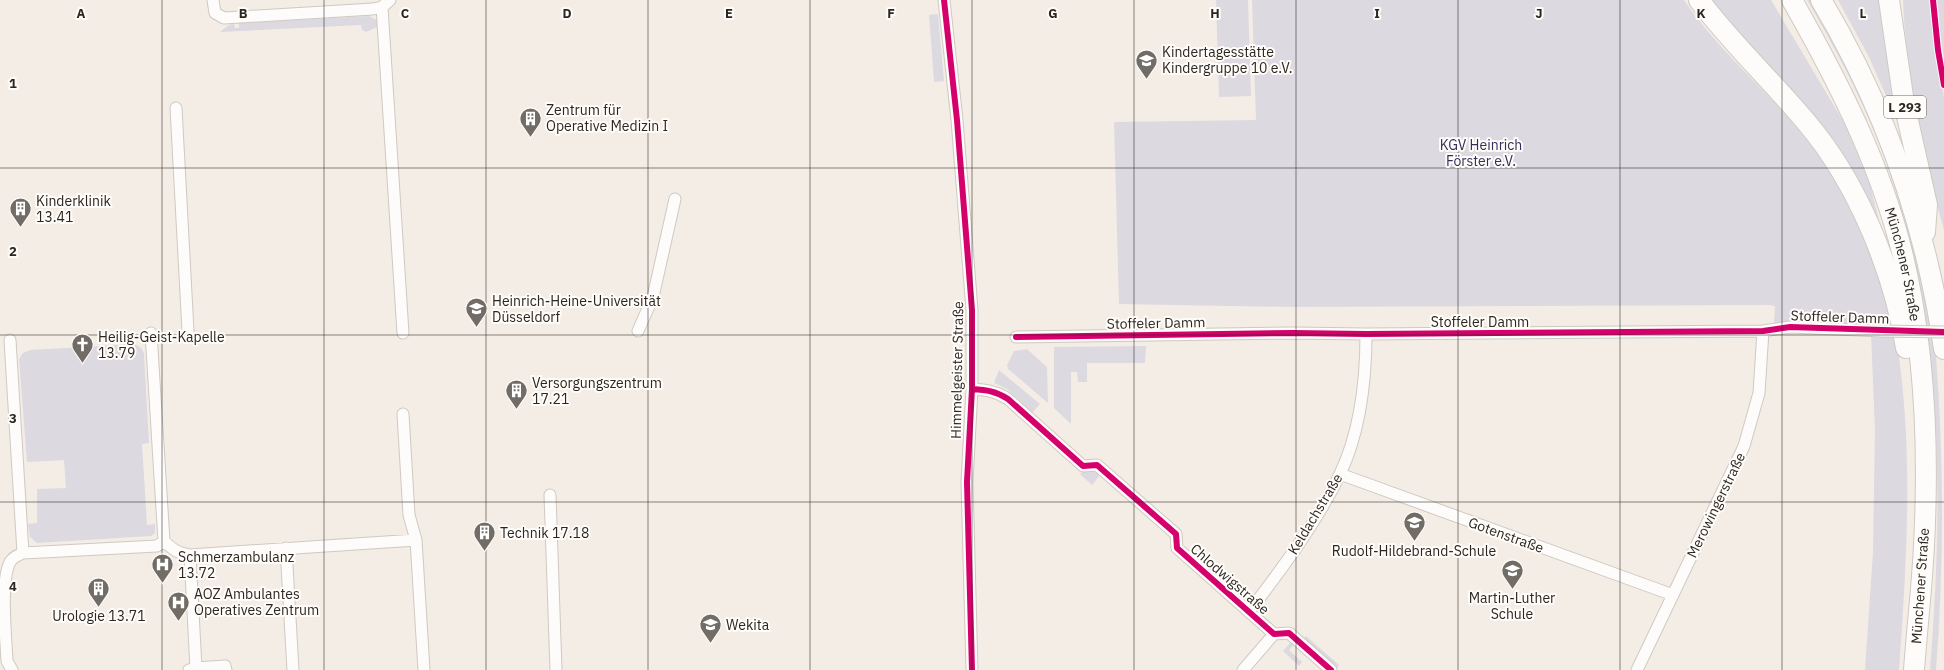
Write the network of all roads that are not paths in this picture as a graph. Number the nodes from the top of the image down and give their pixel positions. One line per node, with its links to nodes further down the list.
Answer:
1 (213, 0): 7 (street)
2 (944, 0): 22 (street, Himmelgeister Straße)
3 (1699, 0): 21 (highway)
4 (1792, 0): 21 (highway, Münchener Straße)
5 (1821, 0): 10 (highway, Münchener Straße / L 293)
6 (1889, 0): 10 (highway, L 293)
7 (386, 3): 16 (street)
8 (176, 108): 11 (street)
9 (675, 199): 12 (street)
10 (1925, 246): 20 (highway, Münchener Straße / L 293)
11 (188, 331)
12 (638, 331)
13 (1763, 331): 14 (street, Stoffeler Damm, bridge); 17 (street, Stoffeler Damm); 31 (street, Merowingerstraße)
14 (1944, 332)
15 (151, 333): 27 (street)
16 (403, 333)
17 (1366, 334): 18 (street, Stoffeler Damm); 24 (street, Keldachstraße)
18 (1016, 337)
19 (10, 340): 29 (street)
20 (1944, 348)
21 (1922, 377): 44 (highway, Münchener Straße)
22 (972, 389): 32 (street, Chlodwigstraße); 40 (street, Himmelgeister Straße)
23 (403, 414): 26 (street)
24 (1340, 474): 31 (street, Gotenstraße); 32 (street, Keldachstraße)
25 (550, 495): 39 (street)
26 (416, 540): 28 (street); 38 (street)
27 (164, 541): 29 (street); 30 (street)
28 (286, 548): 30 (street); 37 (street)
29 (23, 553): 34 (street)
30 (190, 555): 35 (street)
31 (1673, 595): 43 (street, Merowingerstraße)
32 (1249, 612): 33 (street, Chlodwigstraße)
33 (1274, 634): 41 (street); 42 (street, Chlodwigstraße)
34 (8, 667)
35 (192, 669): 36 (street)
36 (226, 670)
37 (293, 670)
38 (424, 670)
39 (556, 670)
40 (972, 670)
41 (1243, 670)
42 (1331, 670)
43 (1636, 670)
44 (1914, 670)

